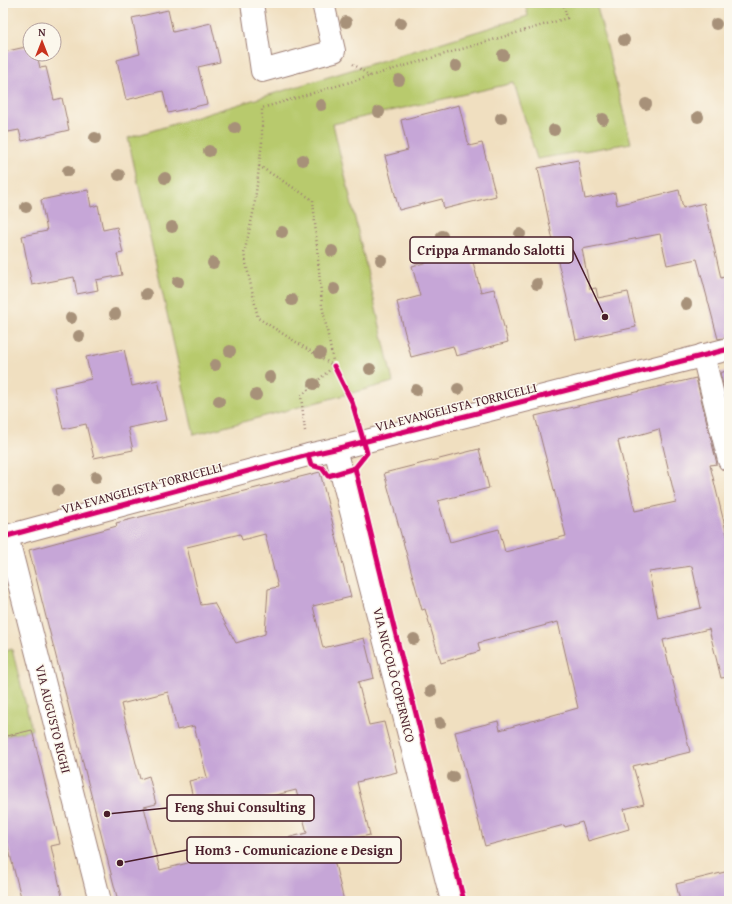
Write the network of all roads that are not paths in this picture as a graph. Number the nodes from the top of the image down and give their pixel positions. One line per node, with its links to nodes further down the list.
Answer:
1 (252, 3): 2 (street)
2 (323, 3)
3 (729, 349): 4 (street, VIA EVANGELISTA TORRICELLI)
4 (703, 355): 5 (street, VIA EVANGELISTA TORRICELLI); 6 (street)
5 (335, 449): 7 (street, VIA EVANGELISTA TORRICELLI); 9 (street, VIA NICCOLÒ COPERNICO)
6 (729, 460)
7 (5, 536): 8 (street, VIA AUGUSTO RIGHI)
8 (100, 901)
9 (452, 901)

